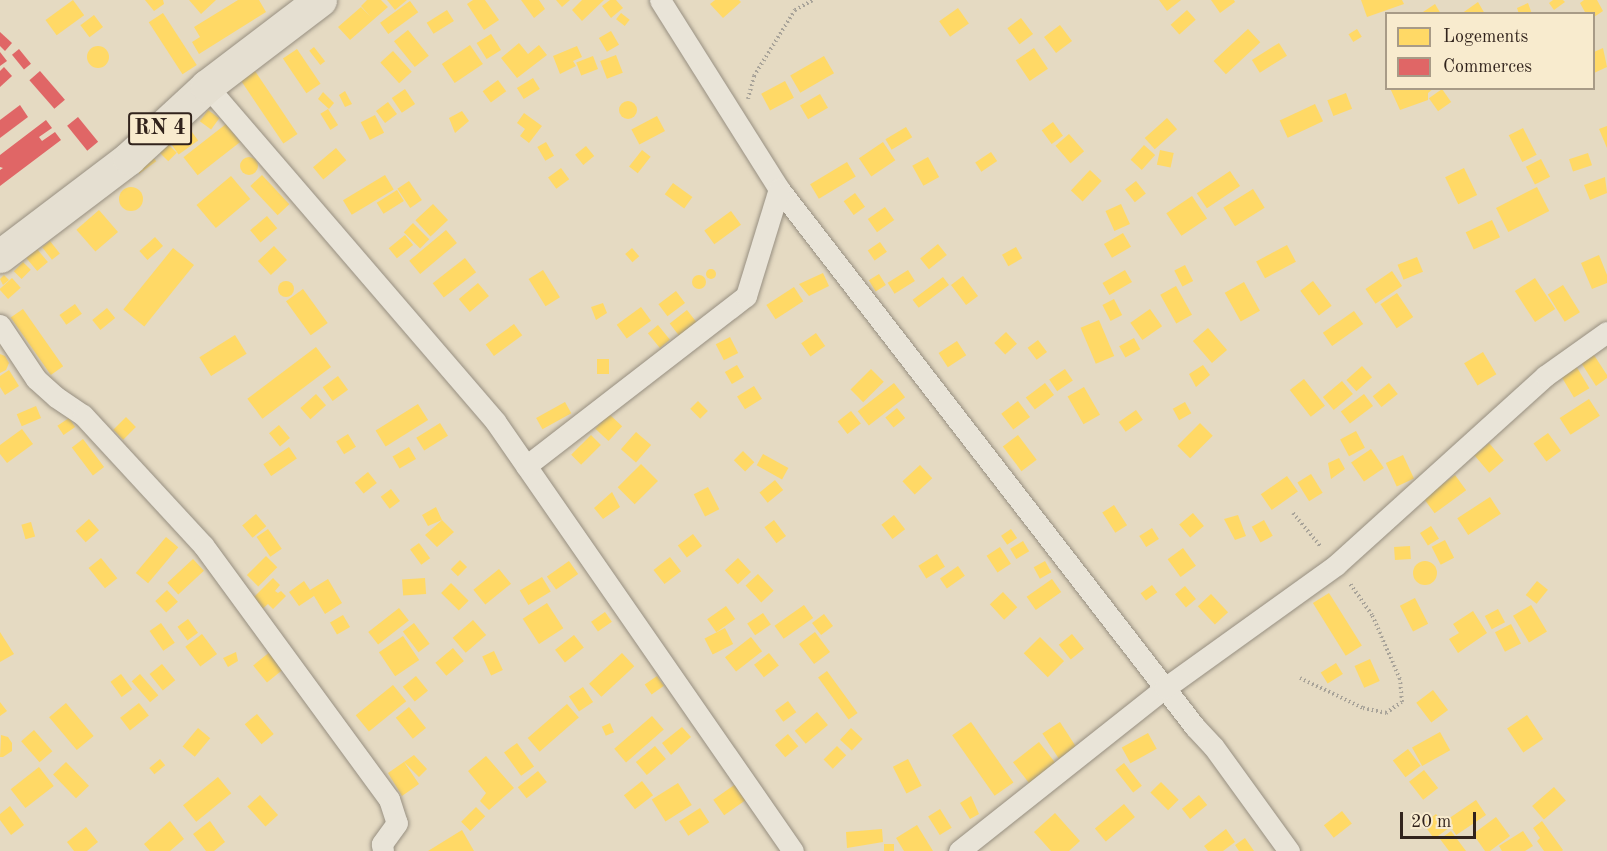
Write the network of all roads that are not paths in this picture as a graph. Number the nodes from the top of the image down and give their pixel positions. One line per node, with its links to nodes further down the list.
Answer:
1 (320, 0): 3 (highway, RN 4)
2 (660, 0): 4 (street)
3 (207, 86): 5 (highway, RN 4); 8 (street)
4 (779, 189): 8 (street); 9 (street)
5 (0, 256)
6 (0, 325): 10 (street)
7 (1607, 332): 9 (street)
8 (526, 466): 11 (street)
9 (1165, 688): 12 (street); 13 (street)
10 (378, 849)
11 (794, 851)
12 (959, 851)
13 (1289, 851)

